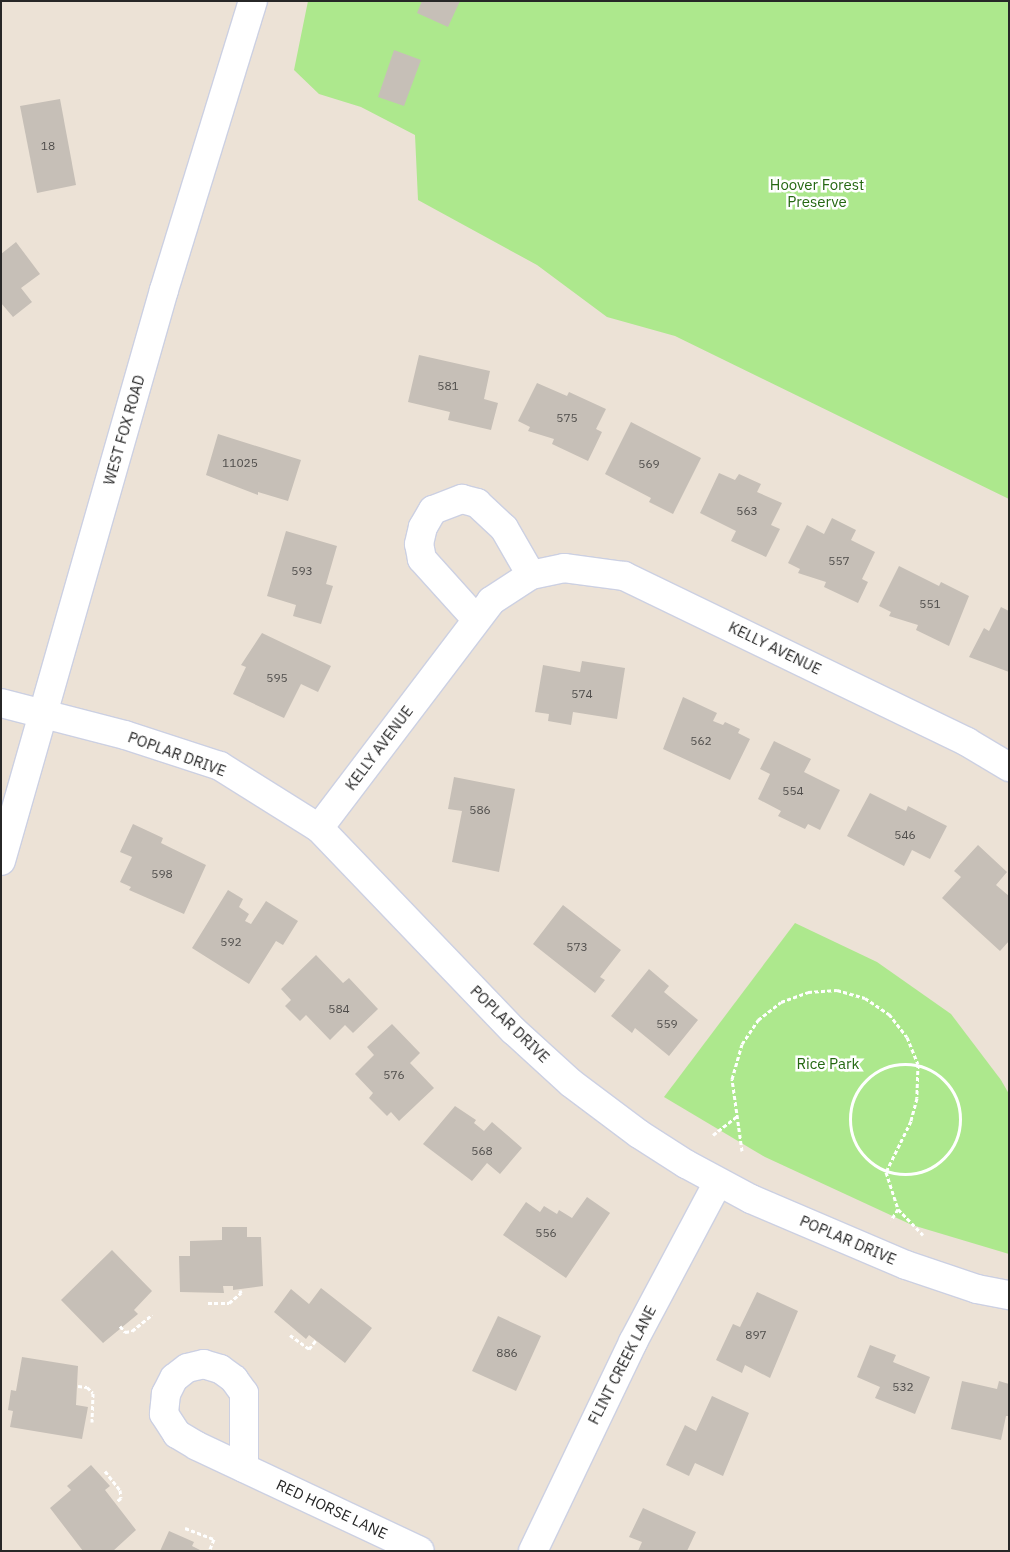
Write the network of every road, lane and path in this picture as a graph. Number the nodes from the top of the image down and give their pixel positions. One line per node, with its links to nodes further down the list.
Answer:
1 (253, 1): 5 (street, WEST FOX ROAD)
2 (531, 575): 3 (street, KELLY AVENUE); 3 (street); 6 (street, KELLY AVENUE)
3 (476, 619): 7 (street, KELLY AVENUE)
4 (1, 703): 5 (street, POPLAR DRIVE)
5 (43, 715): 7 (street, POPLAR DRIVE); 8 (street, WEST FOX ROAD)
6 (1009, 767)
7 (319, 828): 14 (street, POPLAR DRIVE)
8 (1, 861)
9 (918, 1064): 10 (path); 13 (path); 13 (path); 13 (path)
10 (737, 1115): 11 (path); 12 (path)
11 (713, 1136)
12 (742, 1151)
13 (886, 1172): 15 (path)
14 (718, 1182): 19 (street, POPLAR DRIVE); 33 (street, FLINT CREEK LANE)
15 (898, 1209): 16 (path); 17 (path)
16 (891, 1220)
17 (923, 1235)
18 (240, 1290): 20 (path)
19 (1009, 1295)
20 (208, 1303)
21 (152, 1315): 22 (path)
22 (120, 1326)
23 (290, 1335): 24 (path)
24 (316, 1340)
25 (78, 1386): 26 (path)
26 (92, 1422)
27 (244, 1468): 32 (street, RED HORSE LANE)
28 (105, 1471): 29 (path)
29 (116, 1502)
30 (185, 1528): 31 (path)
31 (210, 1549)
32 (420, 1551)
33 (533, 1551)

